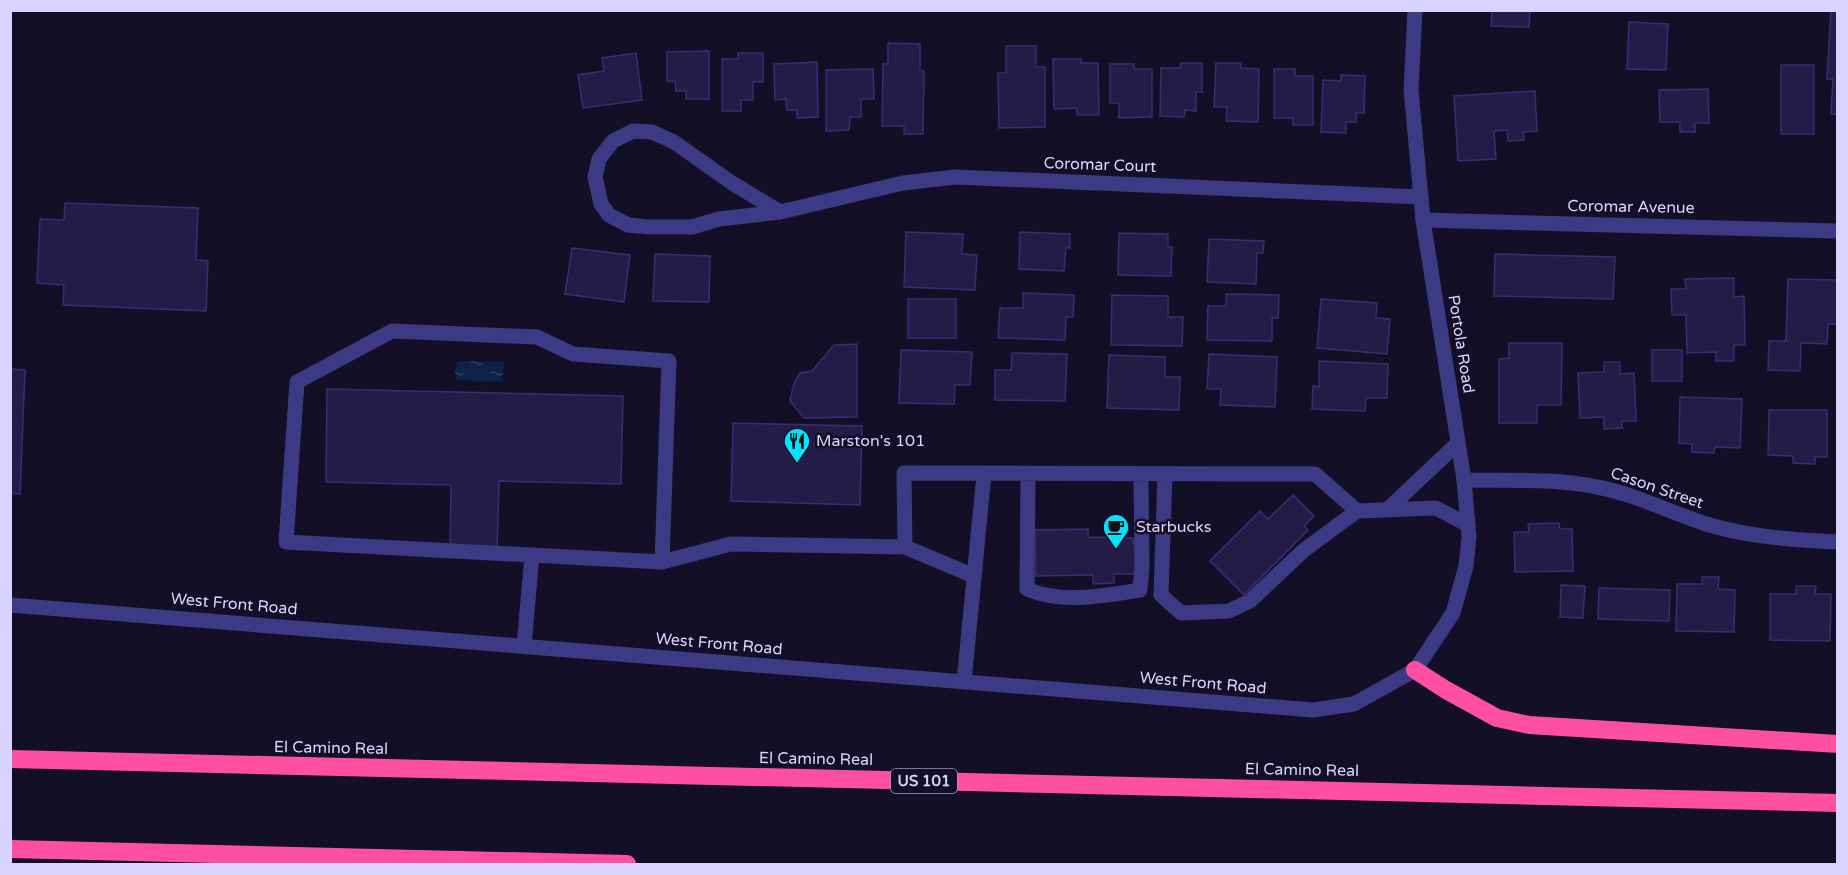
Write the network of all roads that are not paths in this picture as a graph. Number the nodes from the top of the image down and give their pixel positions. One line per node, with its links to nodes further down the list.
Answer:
1 (1415, 10): 2 (street, Portola Road)
2 (1421, 197): 3 (street, Coromar Court); 4 (street, Portola Road)
3 (780, 212): 3 (street, Coromar Court)
4 (1423, 220): 5 (street, Coromar Avenue); 6 (street, Portola Road)
5 (1838, 231)
6 (1458, 443): 11 (street, Portola Road); 12 (street)
7 (984, 474): 8 (street); 16 (street); 19 (street)
8 (1028, 474): 9 (street); 9 (street)
9 (1141, 474): 10 (street)
10 (1165, 474): 13 (street); 13 (street)
11 (1464, 480): 14 (street, Portola Road); 15 (street, Cason Street)
12 (1387, 510): 13 (street); 14 (street)
13 (1357, 511)
14 (1468, 525): 22 (street, Portola Road)
15 (1838, 542)
16 (905, 547): 18 (street); 19 (street)
17 (532, 555): 18 (street); 18 (street); 21 (street)
18 (662, 561)
19 (974, 576): 23 (street)
20 (10, 605): 21 (street, West Front Road)
21 (524, 646): 23 (street, West Front Road)
22 (1415, 670): 23 (street, West Front Road); 24 (highway)
23 (964, 682)
24 (1838, 744)
25 (10, 759): 26 (highway, El Camino Real / US 101)
26 (1838, 802)
27 (10, 849): 28 (highway)
28 (627, 864)

